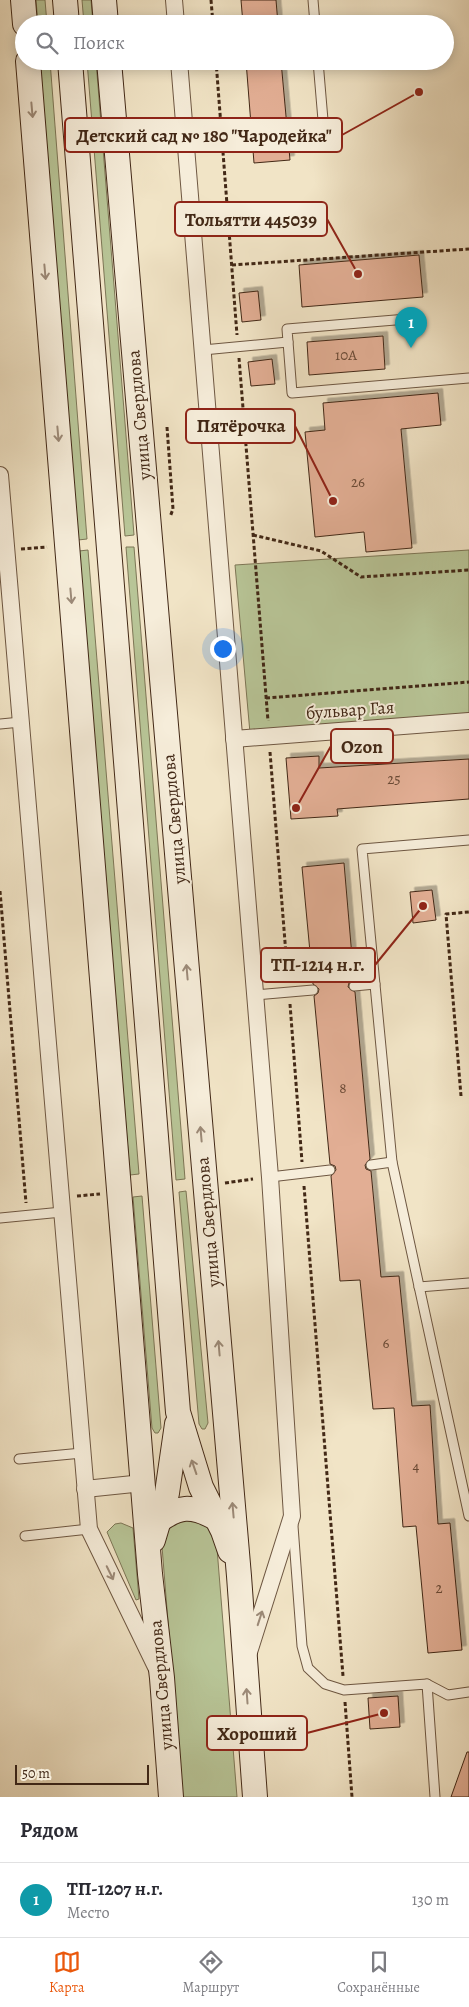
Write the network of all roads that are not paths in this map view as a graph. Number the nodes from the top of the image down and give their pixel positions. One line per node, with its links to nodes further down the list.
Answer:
1 (23, 0): 6 (main road)
2 (65, 0): 7 (main road)
3 (104, 0): 8 (main road)
4 (174, 0): 9 (street)
5 (313, 0): 10 (lane)
6 (24, 15)
7 (66, 15)
8 (105, 15)
9 (175, 15)
10 (314, 15)
11 (29, 70): 42 (main road, улица Свердлова, one-way to 42)
12 (71, 70): 39 (main road, улица Свердлова)
13 (110, 70): 51 (main road, улица Свердлова, one-way to 13)
14 (180, 70): 19 (street)
15 (319, 70): 16 (lane)
16 (324, 132)
17 (419, 318): 18 (lane)
18 (288, 342): 19 (lane); 20 (lane)
19 (203, 350): 25 (street)
20 (469, 378)
21 (0, 475): 23 (street)
22 (469, 721): 25 (street, бульвар Гая)
23 (21, 722): 24 (lane); 35 (street)
24 (0, 724)
25 (234, 739): 30 (street)
26 (469, 840): 27 (lane)
27 (375, 984): 28 (lane); 31 (lane)
28 (354, 986)
29 (313, 990): 30 (lane)
30 (255, 995): 34 (street)
31 (392, 1162): 32 (lane); 38 (lane)
32 (371, 1165)
33 (330, 1170): 34 (lane)
34 (270, 1177): 44 (street)
35 (61, 1205): 36 (lane); 40 (street)
36 (0, 1218)
37 (469, 1283): 38 (lane)
38 (420, 1287): 45 (lane)
39 (178, 1412): 46 (main road, улица Свердлова, one-way to 39); 47 (main road, улица Свердлова)
40 (82, 1453): 41 (lane); 43 (street)
41 (19, 1460)
42 (143, 1483): 43 (street); 50 (main road, улица Свердлова)
43 (85, 1489): 48 (street)
44 (292, 1516): 52 (street, one-way to 44); 54 (lane)
45 (469, 1516)
46 (214, 1517): 47 (main road); 51 (main road, улица Свердлова)
47 (158, 1521): 50 (main road, улица Свердлова)
48 (88, 1529): 49 (lane); 53 (street, one-way to 53)
49 (25, 1536)
50 (150, 1574): 53 (main road, улица Свердлова)
51 (239, 1576): 52 (main road, улица Свердлова)
52 (245, 1664): 57 (main road, улица Свердлова, one-way to 52)
53 (162, 1678): 56 (main road, улица Свердлова)
54 (426, 1684): 55 (lane); 58 (lane)
55 (469, 1692)
56 (171, 1797)
57 (255, 1797)
58 (435, 1797)

